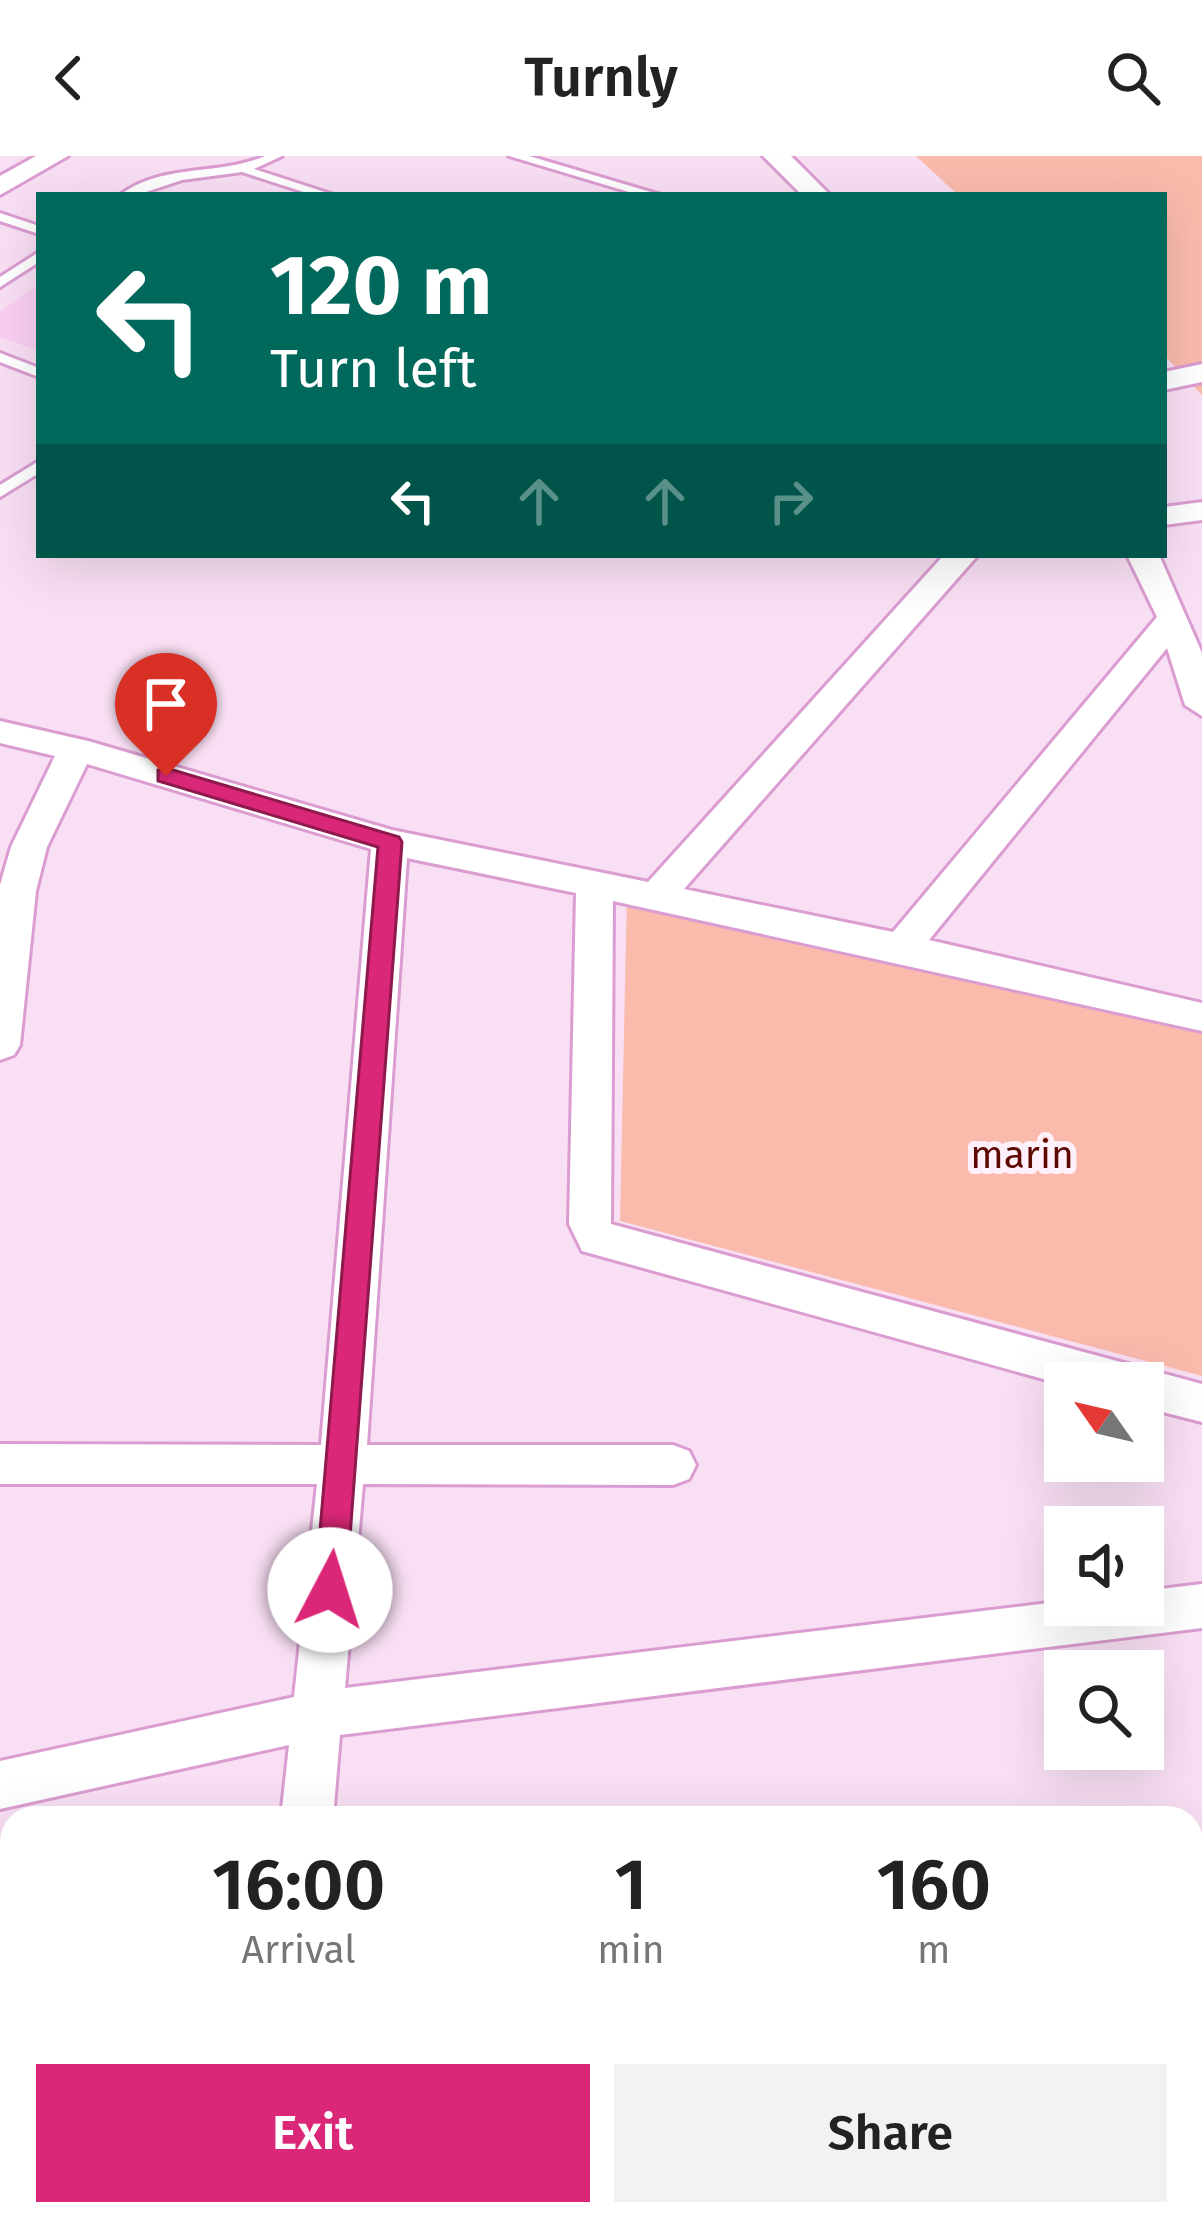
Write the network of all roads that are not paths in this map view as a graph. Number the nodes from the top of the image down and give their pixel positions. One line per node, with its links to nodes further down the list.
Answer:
1 (55, 156): 6 (street)
2 (276, 156): 5 (lane)
3 (515, 156): 9 (lane)
4 (776, 156): 10 (street)
5 (248, 171): 7 (lane); 8 (lane)
6 (0, 187)
7 (136, 192)
8 (317, 192)
9 (643, 192)
10 (814, 192)
11 (0, 217): 12 (lane)
12 (36, 229)
13 (36, 258): 14 (lane)
14 (0, 283)
15 (0, 357): 16 (lane)
16 (36, 372)
17 (1202, 373): 18 (street)
18 (1167, 380)
19 (36, 468): 20 (lane)
20 (0, 492)
21 (1202, 511): 22 (street)
22 (1167, 516)
23 (959, 558): 31 (street)
24 (1144, 558): 25 (street)
25 (1174, 618): 26 (street); 32 (street)
26 (1202, 705)
27 (0, 732): 28 (street)
28 (76, 749): 29 (street); 34 (street)
29 (390, 842): 30 (street); 39 (street)
30 (595, 884): 31 (street); 35 (street)
31 (658, 895): 32 (street)
32 (902, 947): 33 (street)
33 (1202, 1017)
34 (0, 1045)
35 (1049, 1362)
36 (1164, 1393): 37 (street)
37 (1202, 1403)
38 (0, 1464): 39 (street)
39 (342, 1465): 40 (street); 42 (street)
40 (673, 1465)
41 (1202, 1606): 42 (street)
42 (318, 1715): 43 (street); 44 (street)
43 (0, 1785)
44 (308, 1806)

